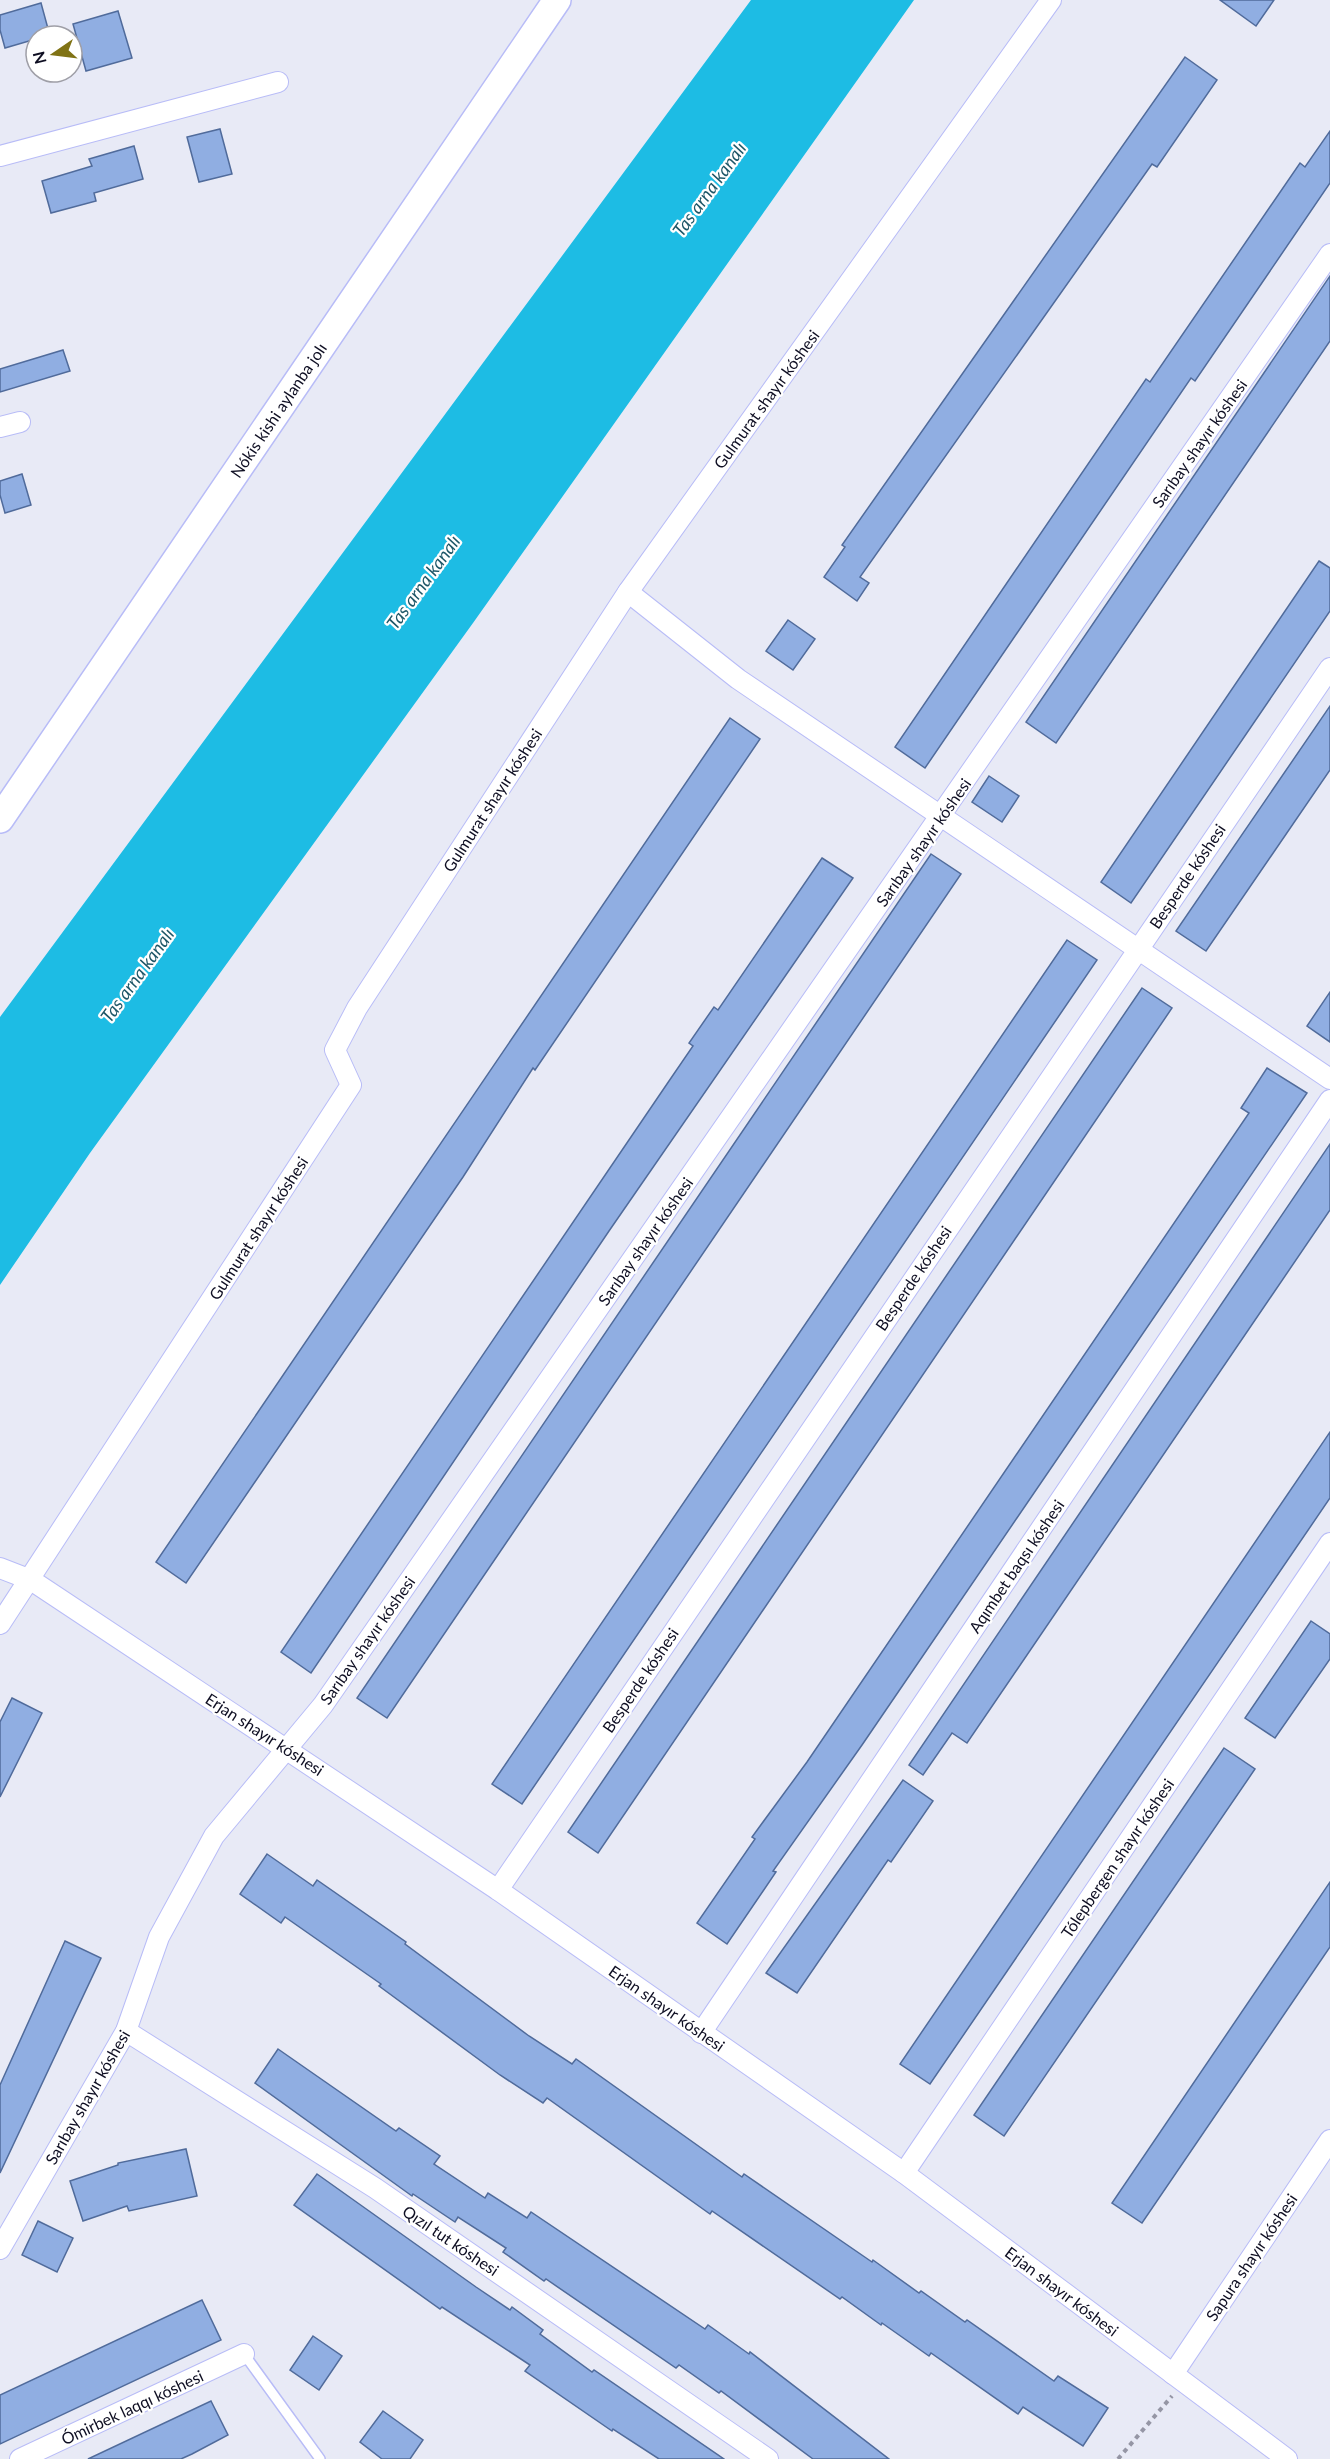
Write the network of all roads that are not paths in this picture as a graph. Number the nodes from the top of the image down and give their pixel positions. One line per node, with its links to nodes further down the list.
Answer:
1 (557, 0): 11 (main road, Nókis kishi aylanba jolı)
2 (1051, 0): 8 (street, Gulmurat shayır kóshesi)
3 (278, 82): 4 (street)
4 (0, 156)
5 (1330, 254): 10 (street, Sarıbay shayır kóshesi)
6 (20, 422): 7 (street)
7 (0, 427)
8 (628, 592): 10 (street); 17 (street, Gulmurat shayır kóshesi)
9 (1330, 668): 12 (street, Besperde kóshesi)
10 (943, 815): 12 (street); 19 (street, Sarıbay shayır kóshesi)
11 (0, 819)
12 (1137, 950): 13 (street); 20 (street, Besperde kóshesi)
13 (1330, 1079)
14 (1330, 1100): 22 (street, Aqımbet baqsı kóshesi)
15 (1330, 1543): 24 (street, Tólepbergen shayır kóshesi)
16 (0, 1568): 17 (street, Erjan shayır kóshesi)
17 (31, 1580): 18 (street, Gulmurat shayır kóshesi); 19 (street, Erjan shayır kóshesi)
18 (0, 1624)
19 (286, 1748): 20 (street, Erjan shayır kóshesi); 21 (street, Sarıbay shayır kóshesi)
20 (498, 1890): 22 (street, Erjan shayır kóshesi)
21 (126, 2031): 25 (street, Sarıbay shayır kóshesi); 30 (street, Qızıl tut kóshesi)
22 (701, 2033): 24 (street, Erjan shayır kóshesi)
23 (1330, 2140): 27 (street, Sapura shayır kóshesi)
24 (904, 2173): 27 (street, Erjan shayır kóshesi)
25 (0, 2249)
26 (244, 2354): 28 (street, Ómirbek laqqı kóshesi); 29 (lane)
27 (1178, 2378): 31 (street, Erjan shayır kóshesi)
28 (21, 2459)
29 (320, 2459)
30 (768, 2459)
31 (1287, 2459)

